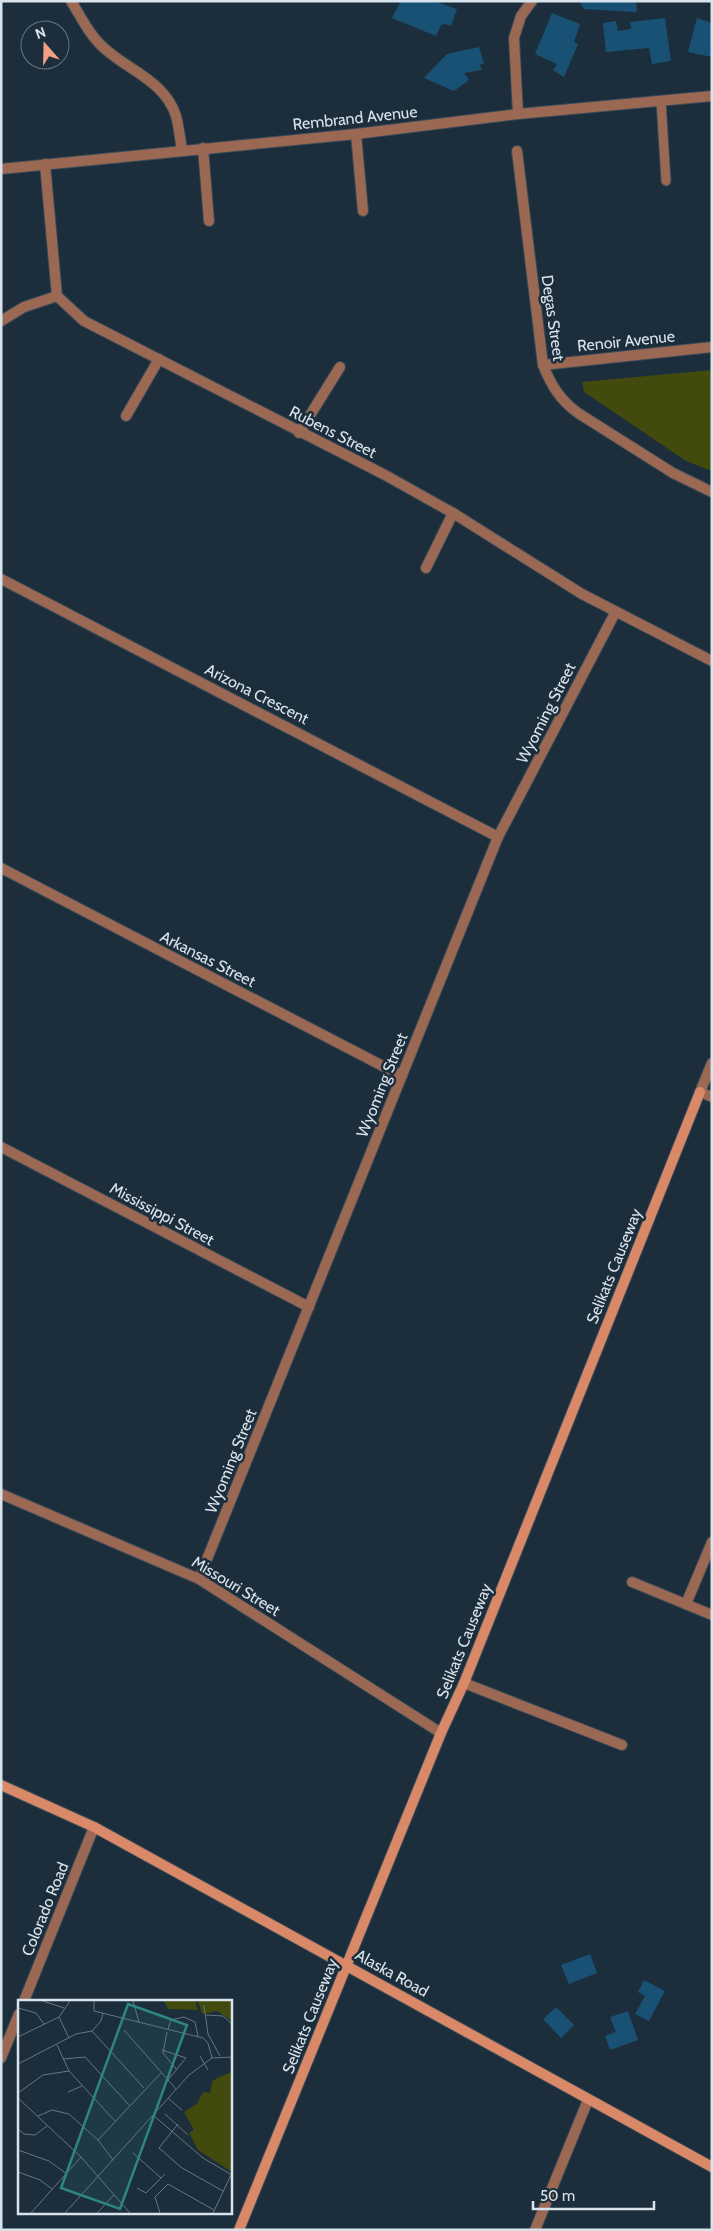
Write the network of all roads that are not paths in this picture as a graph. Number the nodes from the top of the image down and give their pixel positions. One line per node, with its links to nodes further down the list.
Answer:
1 (71, 1): 8 (street)
2 (532, 1): 5 (street)
3 (712, 96): 4 (street, Rembrand Avenue)
4 (661, 101): 5 (street, Rembrand Avenue); 12 (lane)
5 (518, 114): 6 (street, Rembrand Avenue)
6 (356, 134): 7 (street, Rembrand Avenue); 13 (street)
7 (203, 148): 8 (street, Rembrand Avenue); 14 (street)
8 (182, 150): 10 (street, Rembrand Avenue)
9 (517, 151): 19 (street, Degas Street)
10 (45, 164): 11 (street, Rembrand Avenue); 15 (street)
11 (1, 169)
12 (666, 181)
13 (363, 211)
14 (209, 221)
15 (57, 296): 16 (street); 18 (street, Rubens Street)
16 (1, 321)
17 (712, 347): 19 (street, Renoir Avenue)
18 (159, 359): 21 (street); 22 (street, Rubens Street)
19 (543, 365): 23 (street, Degas Street)
20 (340, 367): 22 (street)
21 (126, 416)
22 (300, 432): 24 (street, Rubens Street)
23 (712, 492)
24 (453, 513): 25 (street); 27 (street, Rubens Street)
25 (426, 568)
26 (1, 579): 29 (street, Arizona Crescent)
27 (615, 613): 28 (street, Rubens Street); 29 (street, Wyoming Street)
28 (712, 661)
29 (498, 837): 32 (street, Wyoming Street)
30 (1, 868): 32 (street, Arkansas Street)
31 (712, 1062): 33 (street, Selikats Causeway)
32 (402, 1076): 36 (street, Wyoming Street)
33 (700, 1092): 34 (street); 43 (street, Selikats Causeway)
34 (712, 1097)
35 (1, 1147): 36 (street, Mississippi Street)
36 (309, 1307): 39 (street, Wyoming Street)
37 (1, 1494): 39 (street, Missouri Street)
38 (712, 1542): 41 (street)
39 (199, 1579): 44 (street, Missouri Street)
40 (632, 1582): 41 (street)
41 (686, 1604): 42 (street)
42 (712, 1615)
43 (464, 1683): 44 (street, Selikats Causeway); 45 (street)
44 (441, 1733): 48 (street, Selikats Causeway)
45 (622, 1745)
46 (1, 1785): 47 (street, Alaska Road)
47 (94, 1827): 48 (street, Alaska Road); 49 (street, Colorado Road)
48 (347, 1965): 52 (street, Alaska Road); 54 (street, Selikats Causeway)
49 (24, 2000)
50 (18, 2016): 51 (street)
51 (1, 2058)
52 (588, 2100): 53 (street, Alaska Road); 55 (street)
53 (712, 2167)
54 (239, 2230)
55 (535, 2230)

